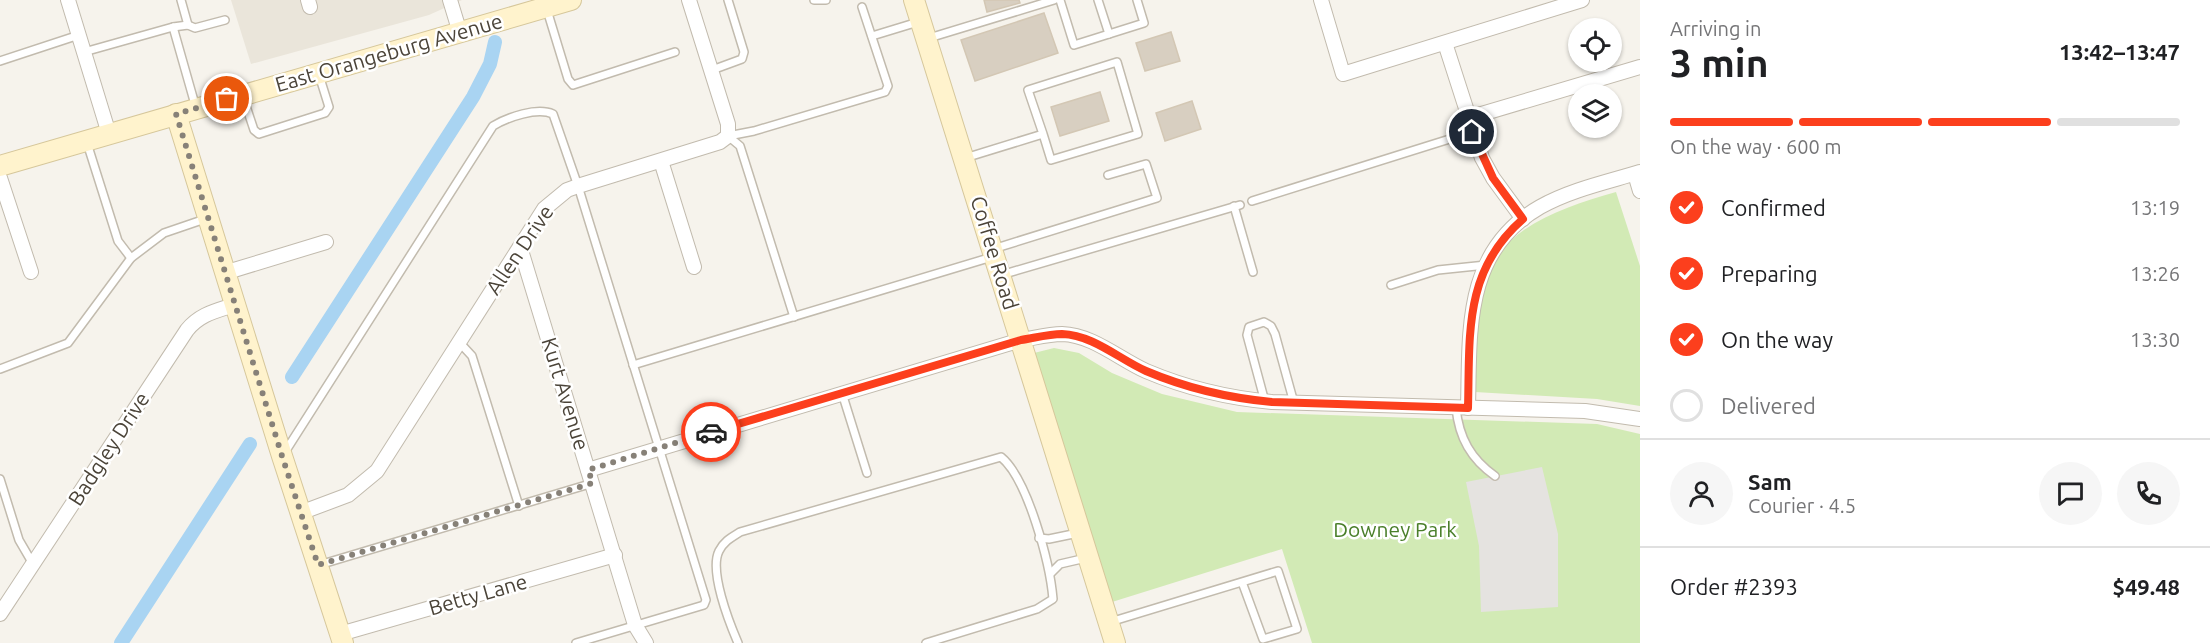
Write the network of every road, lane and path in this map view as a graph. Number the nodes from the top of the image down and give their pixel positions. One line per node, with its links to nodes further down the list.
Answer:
1 (68, 0): 24 (street)
2 (181, 0): 19 (lane)
3 (450, 0): 22 (street)
4 (571, 0): 17 (street, East Orangeburg Avenue)
5 (689, 0): 31 (street)
6 (728, 0): 31 (lane)
7 (814, 0): 8 (lane)
8 (826, 0)
9 (914, 0): 21 (street, Coffee Road)
10 (1054, 0): 21 (lane)
11 (1060, 0): 23 (lane)
12 (1098, 0): 23 (lane)
13 (1137, 0): 23 (lane)
14 (1321, 0): 26 (street)
15 (1582, 0): 26 (street)
16 (862, 7): 25 (lane)
17 (546, 8): 22 (street, East Orangeburg Avenue); 28 (lane)
18 (225, 20): 19 (lane)
19 (188, 25): 20 (lane)
20 (173, 27): 27 (lane); 34 (lane)
21 (924, 30): 25 (lane); 42 (street, Coffee Road)
22 (460, 33): 32 (street, East Orangeburg Avenue)
23 (1109, 34)
24 (79, 35): 27 (street); 29 (lane)
25 (872, 36): 40 (lane)
26 (1445, 43): 36 (street)
27 (84, 52): 38 (street)
28 (675, 52)
29 (0, 60)
30 (1640, 67): 36 (street)
31 (712, 70): 40 (street)
32 (318, 72): 33 (street, East Orangeburg Avenue); 33 (lane)
33 (243, 94): 34 (street, East Orangeburg Avenue)
34 (196, 108): 35 (street, East Orangeburg Avenue)
35 (176, 114): 38 (street, East Orangeburg Avenue); 51 (street)
36 (1468, 118): 37 (street)
37 (1472, 132): 50 (lane); 52 (street)
38 (109, 134): 41 (street, East Orangeburg Avenue)
39 (1043, 134): 39 (lane); 42 (lane)
40 (728, 136): 43 (street, Allen Drive); 65 (lane)
41 (86, 141): 44 (street, East Orangeburg Avenue); 56 (lane)
42 (964, 158): 55 (street, Coffee Road)
43 (661, 161): 48 (street, Allen Drive); 58 (street)
44 (0, 166)
45 (1637, 173): 49 (street); 52 (street)
46 (1108, 175): 55 (lane)
47 (0, 178): 59 (street)
48 (578, 186): 54 (street, Allen Drive); 68 (lane); 76 (lane)
49 (1640, 191)
50 (1252, 201)
51 (208, 218): 56 (lane); 61 (street)
52 (1523, 219): 57 (street)
53 (326, 242): 61 (street)
54 (519, 247): 67 (street, Allen Drive); 79 (street, Kurt Avenue)
55 (994, 253): 62 (street, Coffee Road); 65 (lane)
56 (131, 258): 69 (lane)
57 (1486, 265): 63 (lane); 73 (street)
58 (694, 267)
59 (31, 272)
60 (1253, 272): 62 (lane)
61 (224, 273): 64 (street)
62 (1001, 275): 66 (street, Coffee Road)
63 (1391, 285)
64 (234, 305): 76 (street); 87 (street, Badgley Drive)
65 (794, 317): 68 (lane)
66 (1021, 340): 70 (street); 71 (street); 83 (street, Coffee Road)
67 (459, 342): 81 (lane); 82 (street, Allen Drive)
68 (633, 365): 75 (lane)
69 (0, 369)
70 (842, 393): 75 (street); 77 (lane)
71 (1265, 402): 72 (street); 72 (lane)
72 (1294, 403): 73 (street)
73 (1462, 408): 74 (street); 78 (lane)
74 (1640, 420)
75 (659, 448): 79 (street); 93 (lane)
76 (282, 456): 82 (street)
77 (867, 473)
78 (1495, 476)
79 (590, 477): 81 (lane); 85 (street, Kurt Avenue)
80 (0, 479): 87 (lane)
81 (519, 506): 88 (lane)
82 (300, 513): 88 (street)
83 (1081, 532): 84 (lane); 86 (street, Coffee Road)
84 (1040, 538): 89 (lane); 97 (lane)
85 (615, 555): 93 (street, Kurt Avenue); 94 (street, Betty Lane)
86 (1088, 558): 89 (lane); 92 (street, Coffee Road)
87 (33, 564): 91 (street, Badgley Drive)
88 (318, 565): 94 (street)
89 (1051, 573): 98 (lane)
90 (1242, 582): 90 (lane); 92 (lane)
91 (0, 614)
92 (1108, 622): 99 (street, Coffee Road)
93 (635, 625): 95 (lane); 96 (street, Kurt Avenue)
94 (342, 639)
95 (576, 643)
96 (646, 643)
97 (738, 643)
98 (926, 643)
99 (1115, 643)

